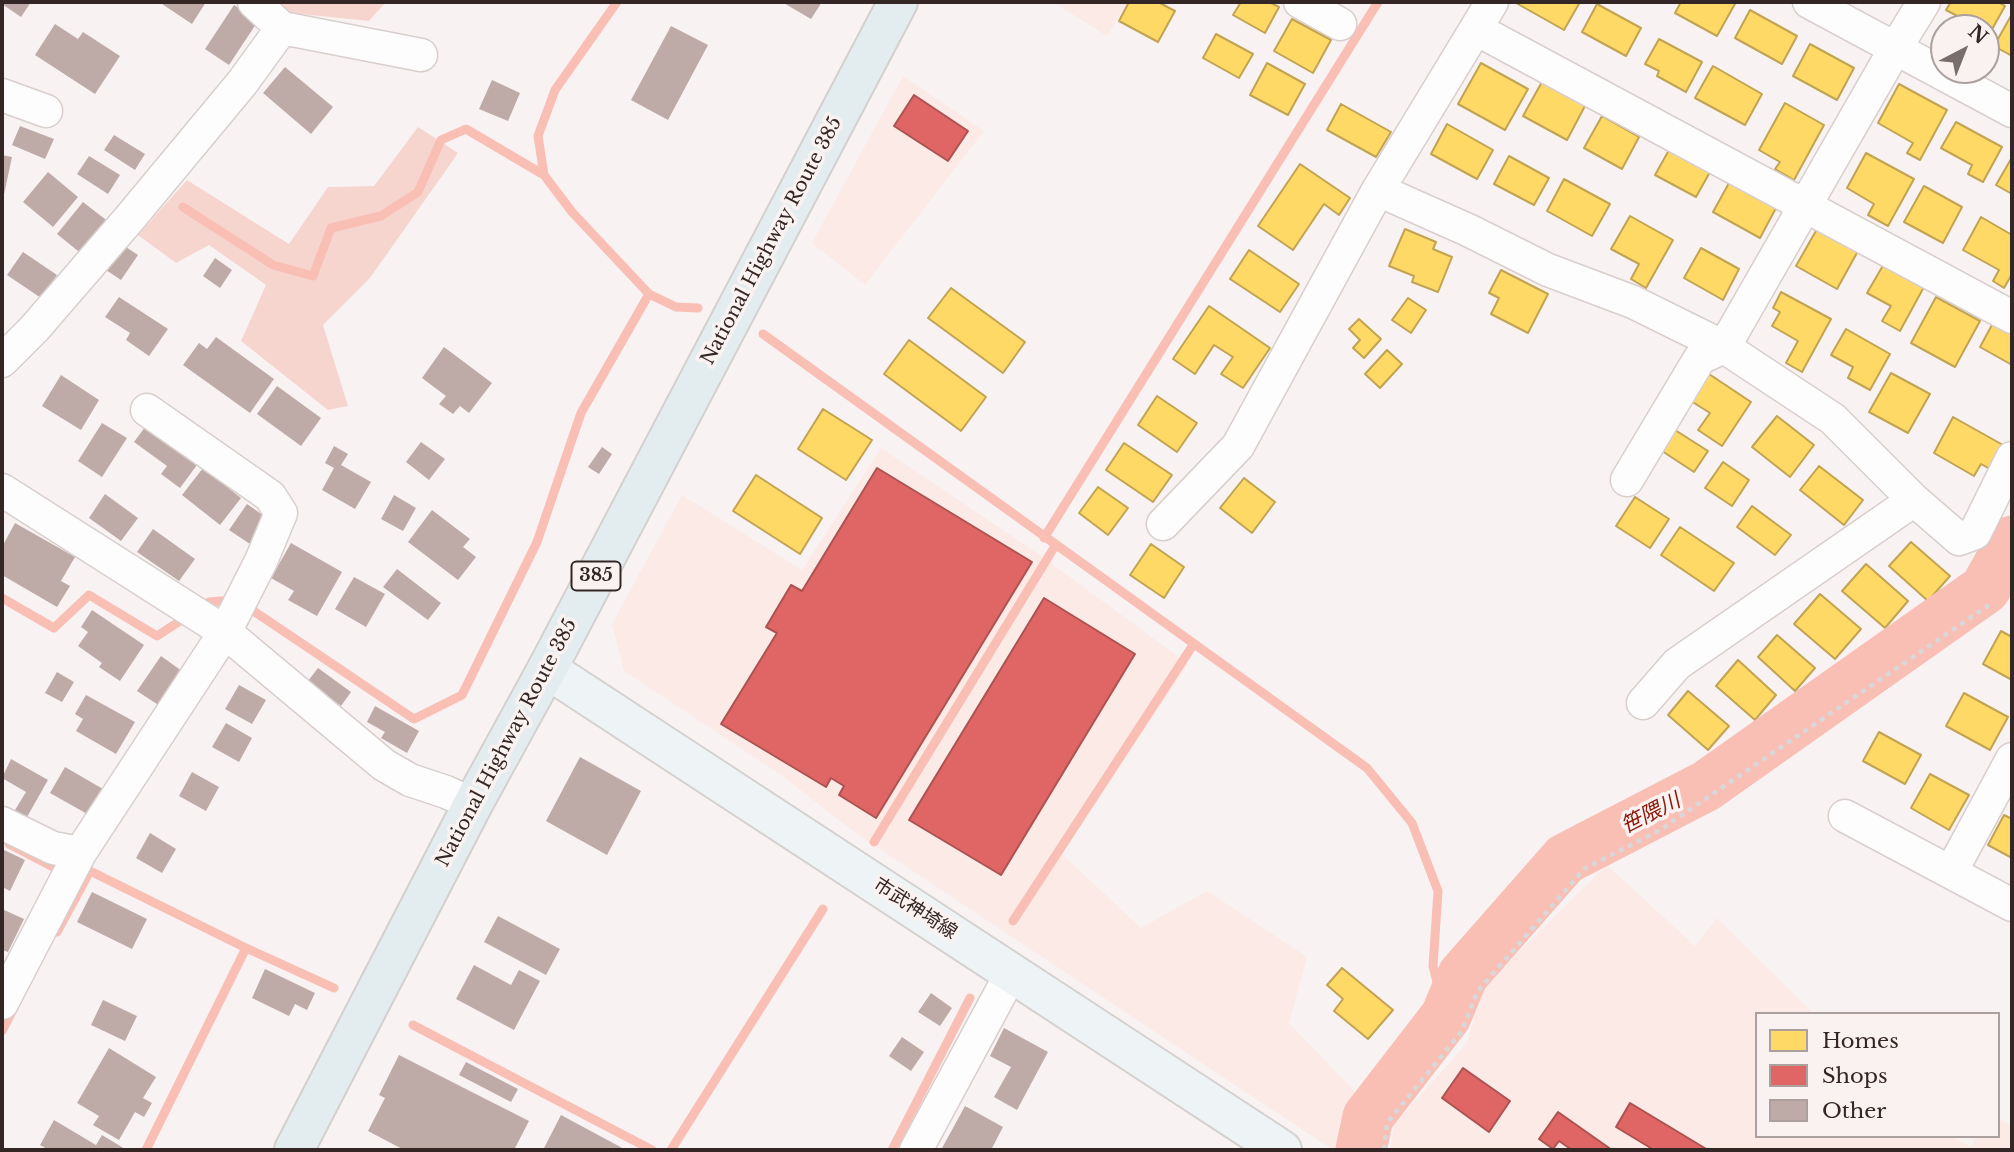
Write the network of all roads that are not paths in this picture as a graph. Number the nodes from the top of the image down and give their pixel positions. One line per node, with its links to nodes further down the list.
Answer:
1 (254, 2): 8 (street)
2 (898, 2): 27 (highway, National Highway Route 385 / 385)
3 (1300, 2): 7 (street)
4 (1492, 2): 9 (street)
5 (1809, 2): 10 (street)
6 (1924, 2): 10 (street)
7 (1340, 24)
8 (282, 29): 11 (street); 19 (street)
9 (1476, 29): 15 (street); 16 (street)
10 (1895, 49): 14 (street); 16 (street)
11 (421, 55)
12 (2, 95): 13 (street)
13 (46, 111)
14 (2012, 111)
15 (1378, 190): 18 (street); 25 (street)
16 (1805, 205): 17 (street); 18 (street)
17 (2012, 317)
18 (1724, 347): 22 (street); 24 (street)
19 (2, 361)
20 (147, 410): 26 (street)
21 (2012, 458): 24 (street)
22 (1627, 480)
23 (2, 490): 26 (street)
24 (1914, 500): 28 (street)
25 (1163, 524)
26 (225, 632): 30 (street); 33 (street)
27 (547, 669): 30 (highway, National Highway Route 385 / 385); 36 (main road, 市武神埼線)
28 (1643, 703)
29 (2012, 759): 34 (street)
30 (473, 804): 38 (highway, National Highway Route 385 / 385)
31 (1845, 816): 34 (street)
32 (2, 823): 33 (street)
33 (80, 853): 37 (street)
34 (1951, 872): 35 (street)
35 (2012, 905)
36 (1012, 972): 39 (street); 40 (main road, 市武神埼線)
37 (2, 1003)
38 (294, 1150)
39 (916, 1150)
40 (1282, 1150)

